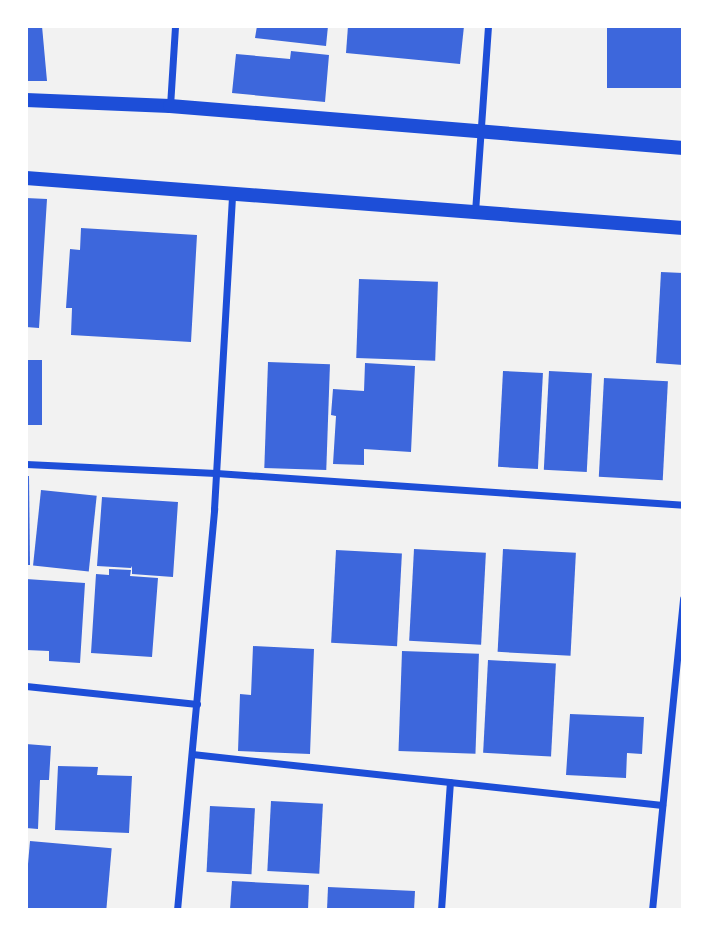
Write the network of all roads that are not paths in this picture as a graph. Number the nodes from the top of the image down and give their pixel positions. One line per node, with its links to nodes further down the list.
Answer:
1 (175, 26): 4 (street)
2 (488, 26): 5 (street)
3 (26, 100): 4 (main road)
4 (170, 106): 5 (main road)
5 (483, 132): 6 (main road); 9 (street)
6 (683, 148)
7 (26, 178): 8 (main road)
8 (232, 193): 9 (main road); 12 (street)
9 (474, 212): 10 (main road)
10 (683, 228)
11 (26, 464): 12 (street)
12 (216, 473): 13 (street); 16 (street)
13 (683, 505)
14 (683, 599): 19 (street)
15 (26, 686): 16 (street)
16 (197, 704): 17 (street)
17 (192, 754): 18 (street); 20 (street)
18 (450, 782): 19 (street); 21 (street)
19 (662, 805): 22 (street)
20 (177, 910)
21 (441, 910)
22 (652, 910)

